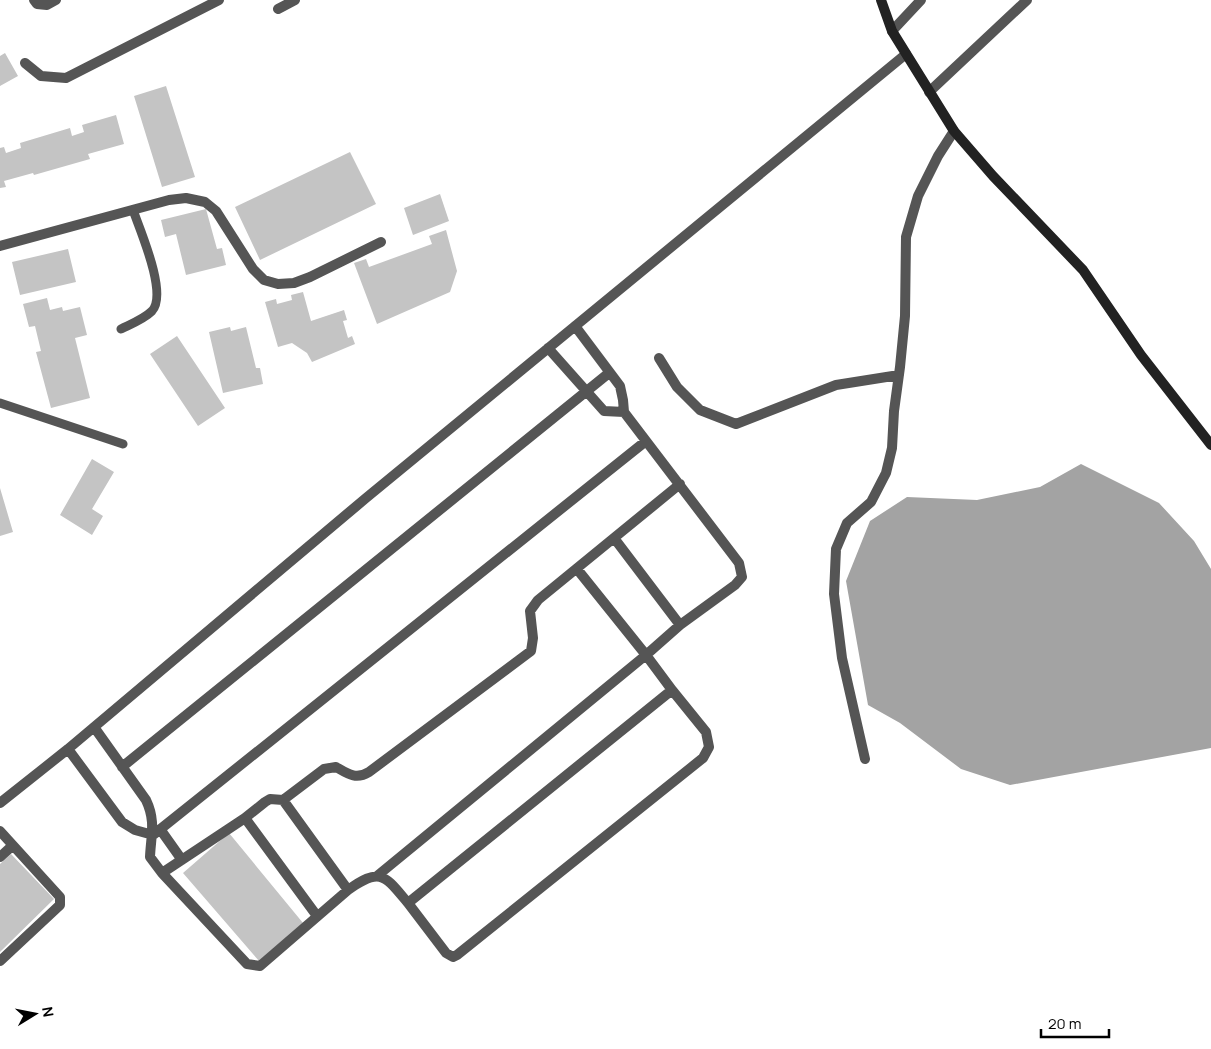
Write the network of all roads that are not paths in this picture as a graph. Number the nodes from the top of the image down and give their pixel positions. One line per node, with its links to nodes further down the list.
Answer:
1 (34, 0): 2 (street)
2 (56, 0)
3 (219, 0): 11 (street)
4 (295, 0): 8 (street)
5 (881, 0): 9 (street)
6 (921, 0): 9 (street)
7 (1028, 0): 12 (street)
8 (278, 9)
9 (892, 31): 10 (street)
10 (906, 54): 12 (street); 17 (street)
11 (25, 63)
12 (929, 92): 13 (street)
13 (954, 131): 22 (street); 28 (street)
14 (133, 210): 15 (street); 16 (street); 18 (lane)
15 (381, 242)
16 (0, 246)
17 (575, 326): 19 (street); 21 (street)
18 (121, 329)
19 (548, 348): 23 (street); 35 (street)
20 (659, 358): 22 (street)
21 (609, 373): 23 (street); 25 (street)
22 (899, 375): 37 (street)
23 (586, 393): 25 (street); 38 (street)
24 (0, 403): 27 (lane)
25 (624, 412): 26 (street)
26 (646, 441): 29 (street); 43 (street)
27 (123, 444)
28 (1211, 445)
29 (680, 484): 30 (street); 32 (street)
30 (614, 538): 31 (street); 32 (street)
31 (577, 569): 33 (street); 39 (street)
32 (680, 625): 33 (street)
33 (646, 656): 34 (street); 48 (street)
34 (672, 690): 50 (street); 50 (street)
35 (94, 727): 36 (street); 38 (street)
36 (68, 749): 40 (street); 43 (street)
37 (865, 759)
38 (122, 767): 43 (street)
39 (283, 800): 41 (street); 49 (street)
40 (0, 803)
41 (245, 818): 46 (street); 51 (street)
42 (0, 831): 44 (street)
43 (156, 832): 46 (street); 47 (street)
44 (12, 846): 45 (street); 52 (street)
45 (0, 857)
46 (182, 860): 47 (street)
47 (162, 873): 51 (street)
48 (377, 876): 49 (street); 50 (street)
49 (348, 890): 51 (street)
50 (408, 903)
51 (317, 916)
52 (0, 961)

